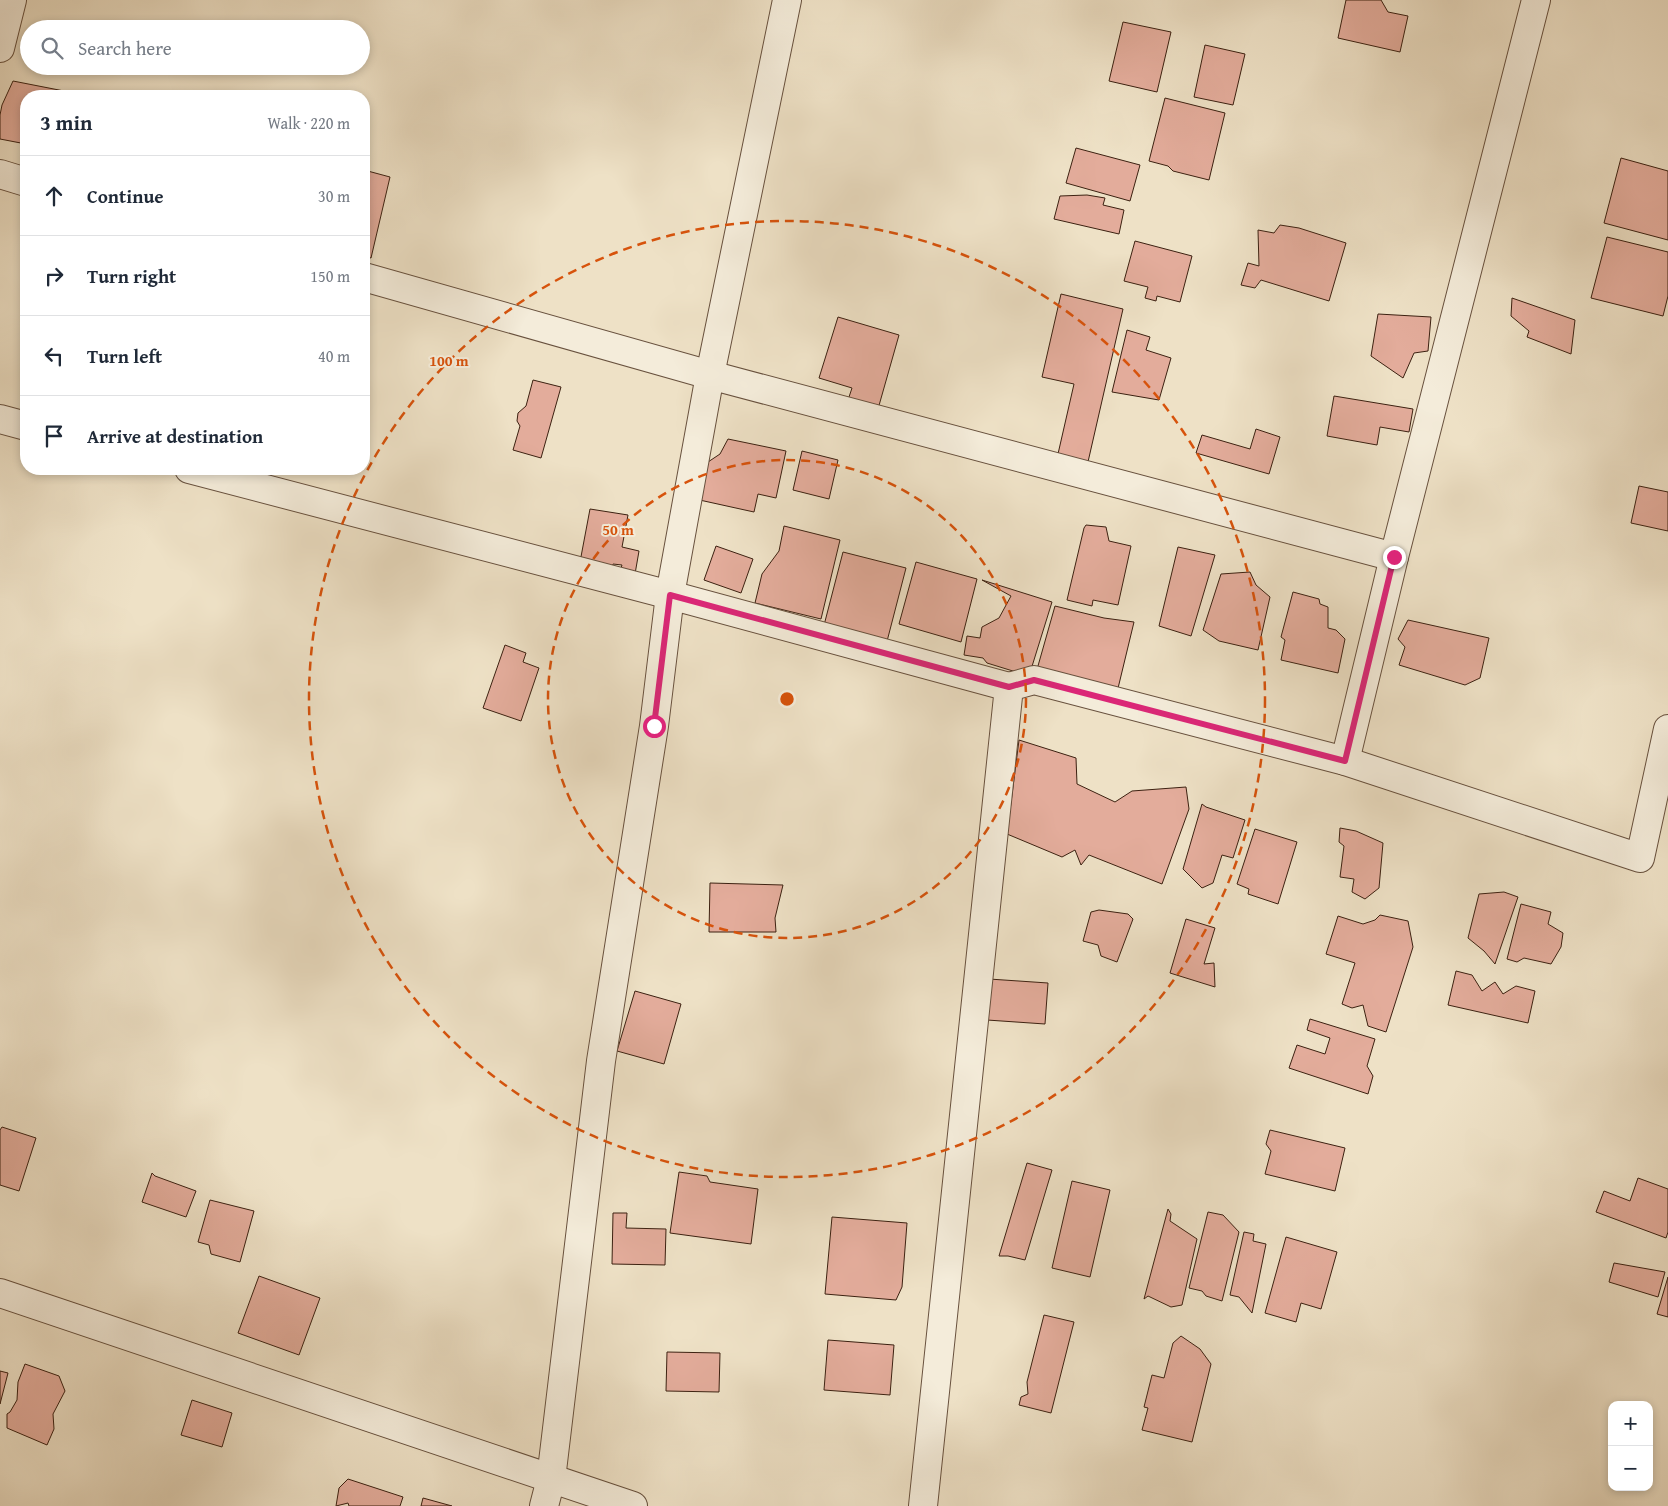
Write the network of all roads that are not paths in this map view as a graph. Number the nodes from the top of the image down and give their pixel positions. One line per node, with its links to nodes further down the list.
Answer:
1 (12, 0): 4 (street)
2 (787, 0): 8 (street)
3 (1536, 0): 12 (street)
4 (0, 48)
5 (0, 174): 6 (street)
6 (20, 180)
7 (370, 279): 8 (street)
8 (710, 375): 12 (street); 13 (street)
9 (0, 419): 10 (street)
10 (20, 424)
11 (212, 475): 13 (street)
12 (1394, 557): 16 (street)
13 (670, 595): 14 (street); 19 (street)
14 (1009, 687): 16 (street); 22 (street)
15 (1668, 729): 17 (street)
16 (1345, 761): 17 (street)
17 (1663, 767)
18 (0, 1293): 19 (street)
19 (551, 1479): 20 (street); 21 (street)
20 (544, 1506)
21 (633, 1506)
22 (923, 1506)

